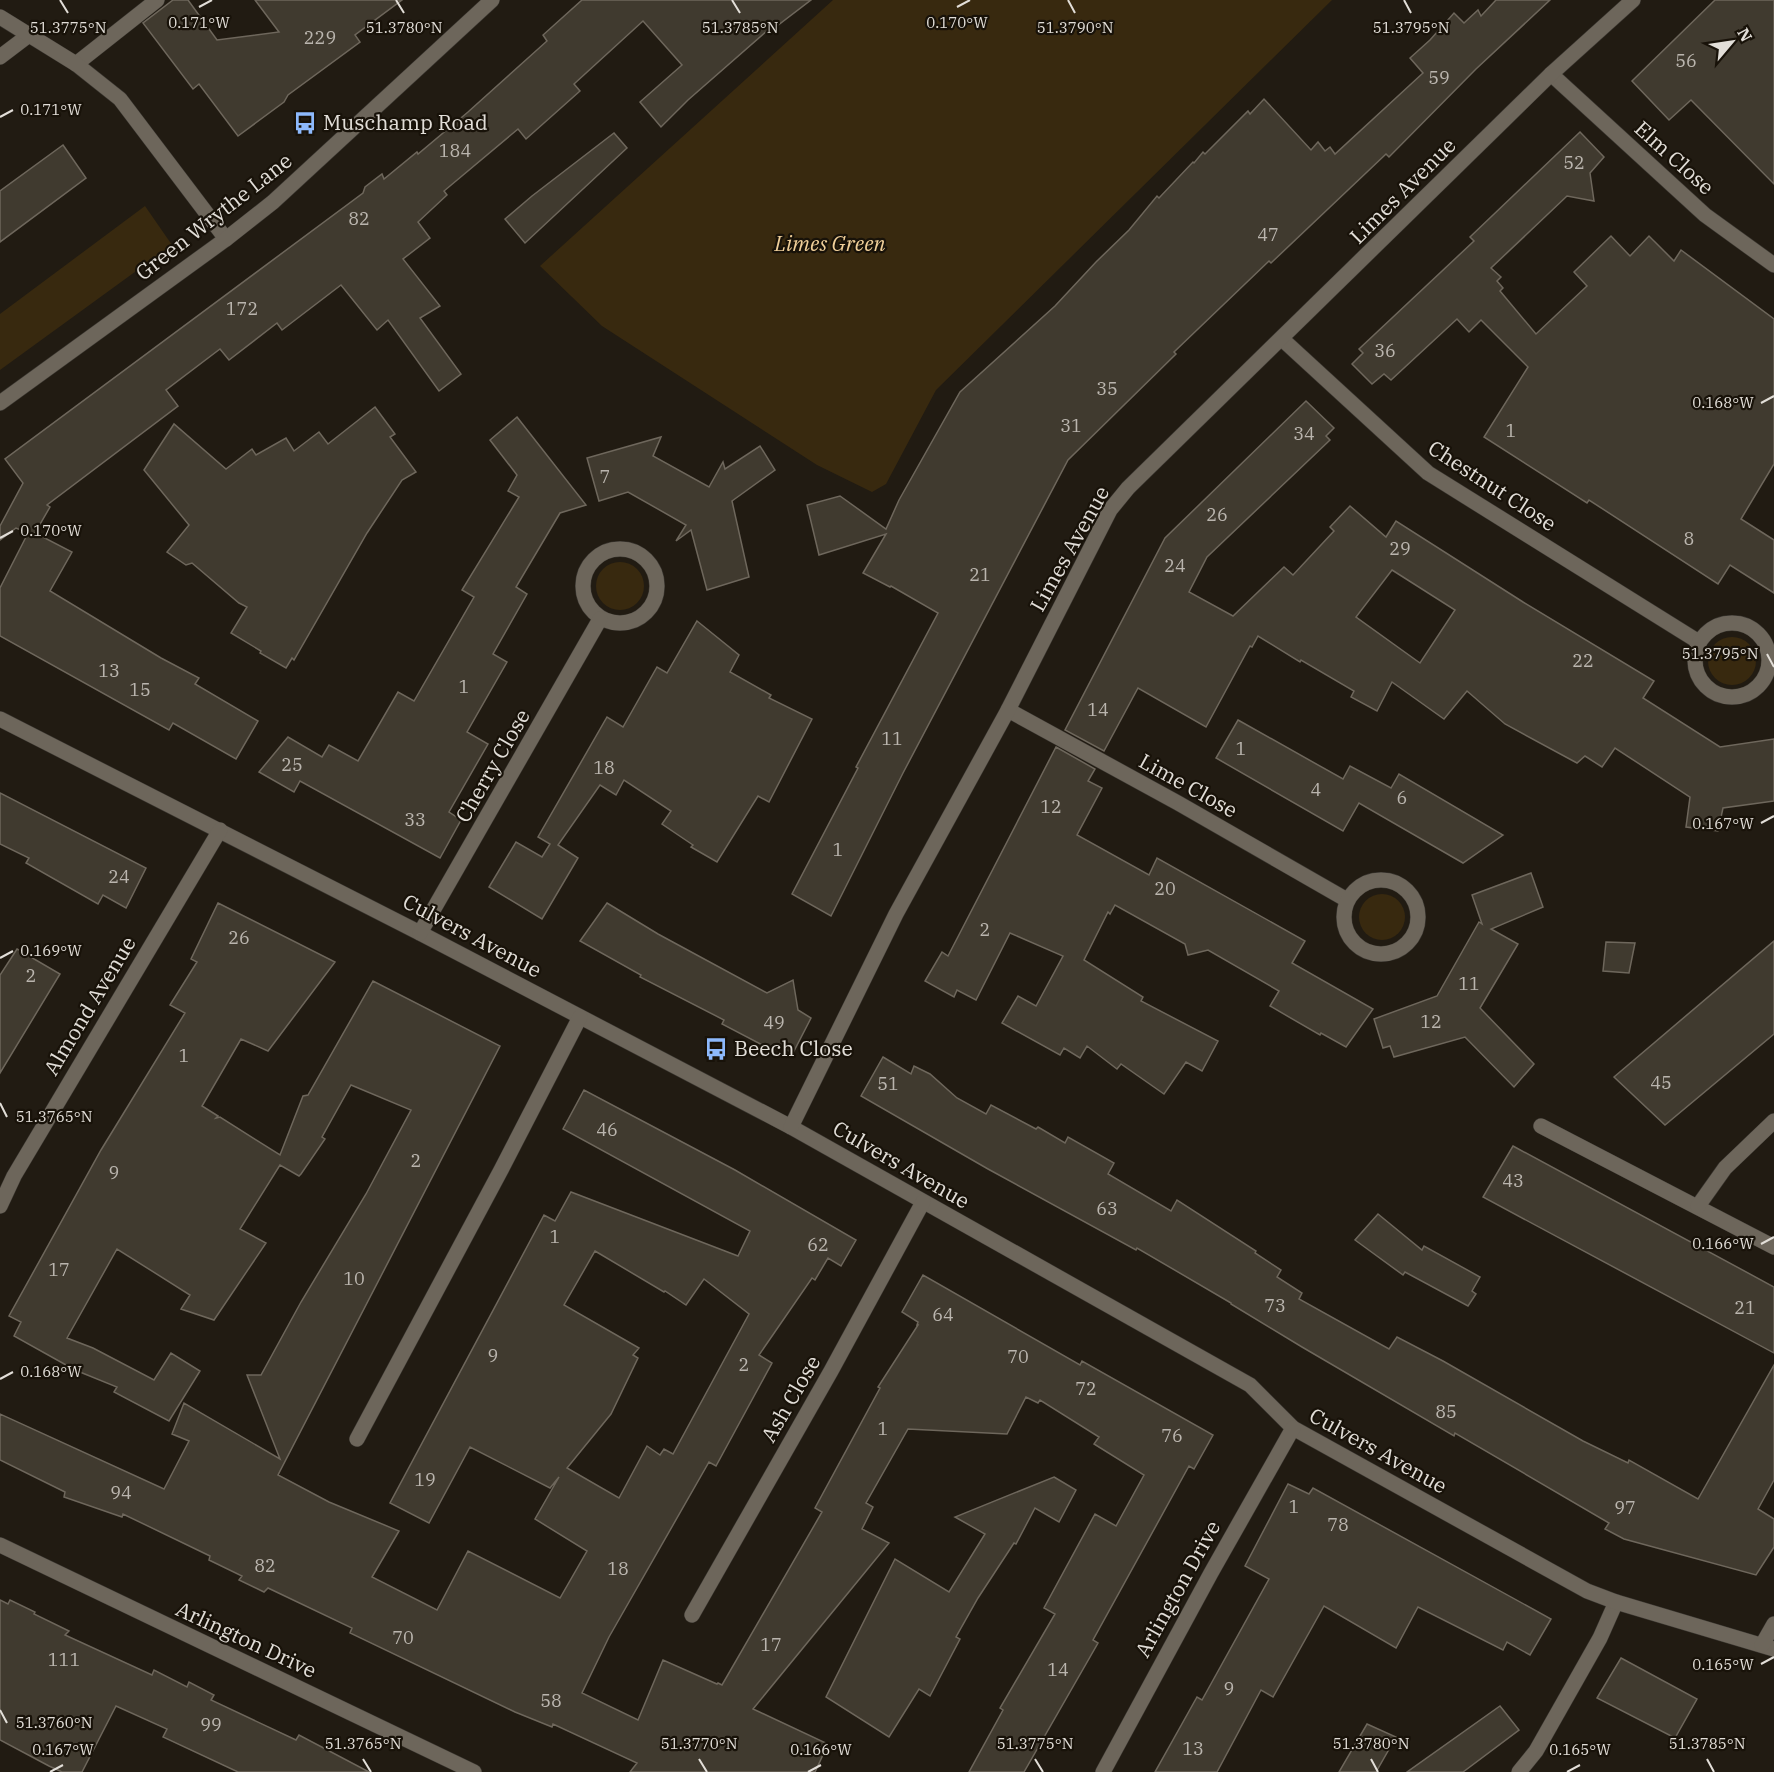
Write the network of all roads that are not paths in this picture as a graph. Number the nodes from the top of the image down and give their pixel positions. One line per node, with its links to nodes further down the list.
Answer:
1 (157, 0): 7 (street)
2 (1634, 0): 8 (street, Limes Avenue)
3 (489, 1): 9 (street, Green Wrythe Lane)
4 (0, 17): 5 (street)
5 (29, 35): 6 (street); 7 (street)
6 (0, 57)
7 (76, 64): 9 (street)
8 (1551, 74): 10 (street, Elm Close); 11 (street, Limes Avenue)
9 (226, 239): 12 (street, Green Wrythe Lane)
10 (1774, 265)
11 (1282, 339): 14 (street, Chestnut Close); 15 (street, Limes Avenue)
12 (0, 403)
13 (600, 619): 13 (street); 19 (street, Cherry Close)
14 (1699, 642): 14 (street)
15 (1008, 710): 18 (street, Lime Close); 23 (street, Limes Avenue)
16 (0, 718): 17 (street, Culvers Avenue)
17 (220, 830): 19 (street, Culvers Avenue); 25 (street, Almond Avenue)
18 (1347, 900): 18 (street)
19 (420, 933): 20 (street, Culvers Avenue)
20 (580, 1017): 23 (street, Culvers Avenue); 29 (street)
21 (1774, 1121): 26 (street)
22 (1541, 1126): 26 (street)
23 (791, 1127): 24 (street, Culvers Avenue)
24 (923, 1203): 28 (street, Culvers Avenue); 32 (street, Ash Close)
25 (0, 1206)
26 (1698, 1206): 27 (street)
27 (1774, 1247)
28 (1293, 1428): 31 (street, Culvers Avenue); 36 (street, Arlington Drive)
29 (357, 1439)
30 (0, 1545): 35 (street, Arlington Drive)
31 (1616, 1602): 34 (street, Culvers Avenue); 37 (street)
32 (692, 1615)
33 (1774, 1624): 34 (street)
34 (1768, 1647)
35 (474, 1772)
36 (1103, 1772)
37 (1519, 1772)

